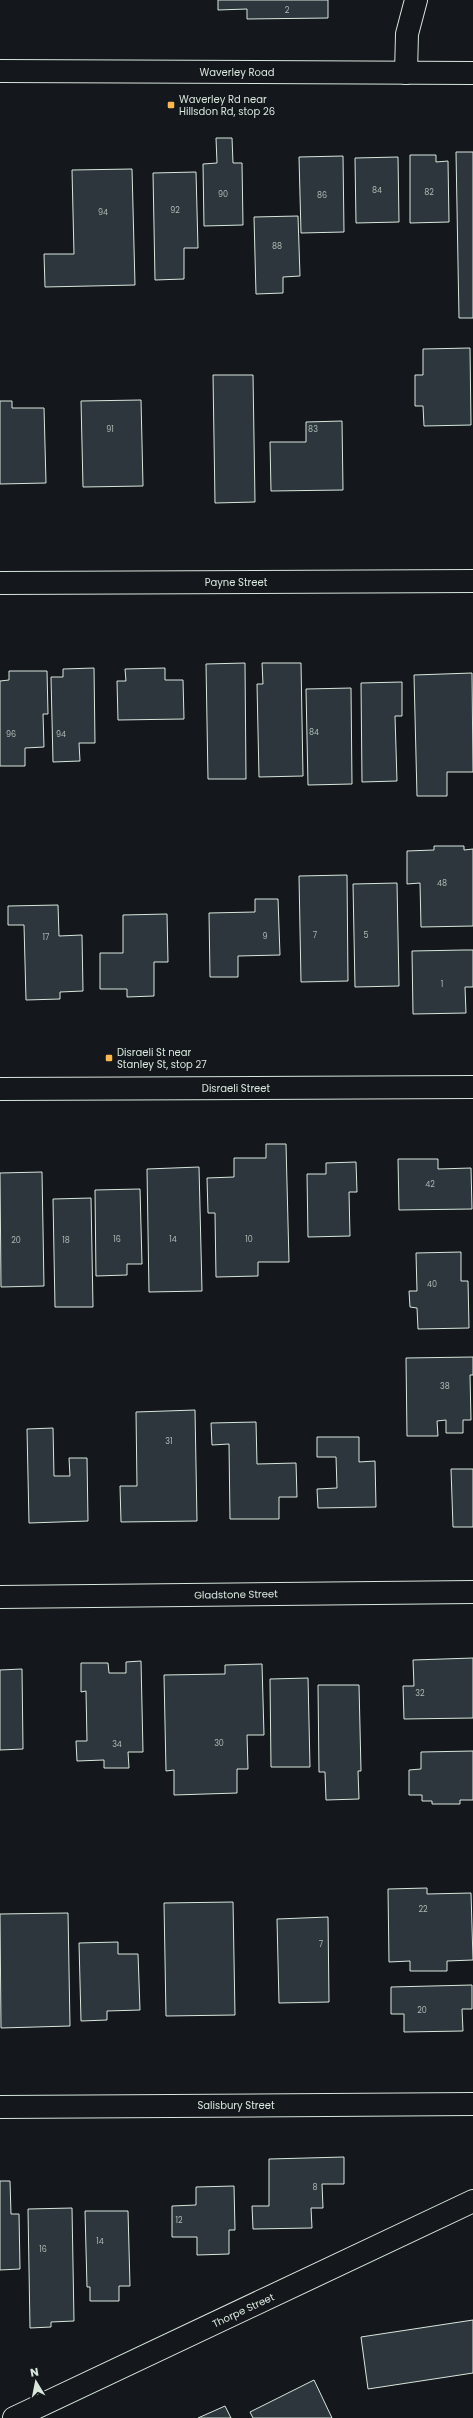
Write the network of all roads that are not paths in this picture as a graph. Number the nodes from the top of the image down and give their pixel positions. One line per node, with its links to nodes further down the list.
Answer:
1 (416, 0): 3 (street)
2 (0, 71): 3 (street, Waverley Road)
3 (406, 73): 4 (street, Waverley Road)
4 (473, 73)
5 (473, 581): 6 (street, Payne Street)
6 (0, 583)
7 (473, 1086): 8 (street, Disraeli Street)
8 (0, 1089)
9 (473, 1592): 10 (street, Gladstone Street)
10 (0, 1596)
11 (440, 2104): 12 (street, Salisbury Street); 13 (street, Salisbury Street); 14 (street)
12 (473, 2104)
13 (0, 2107)
14 (473, 2120)
15 (473, 2202): 16 (street, Thorpe Street)
16 (14, 2418)

